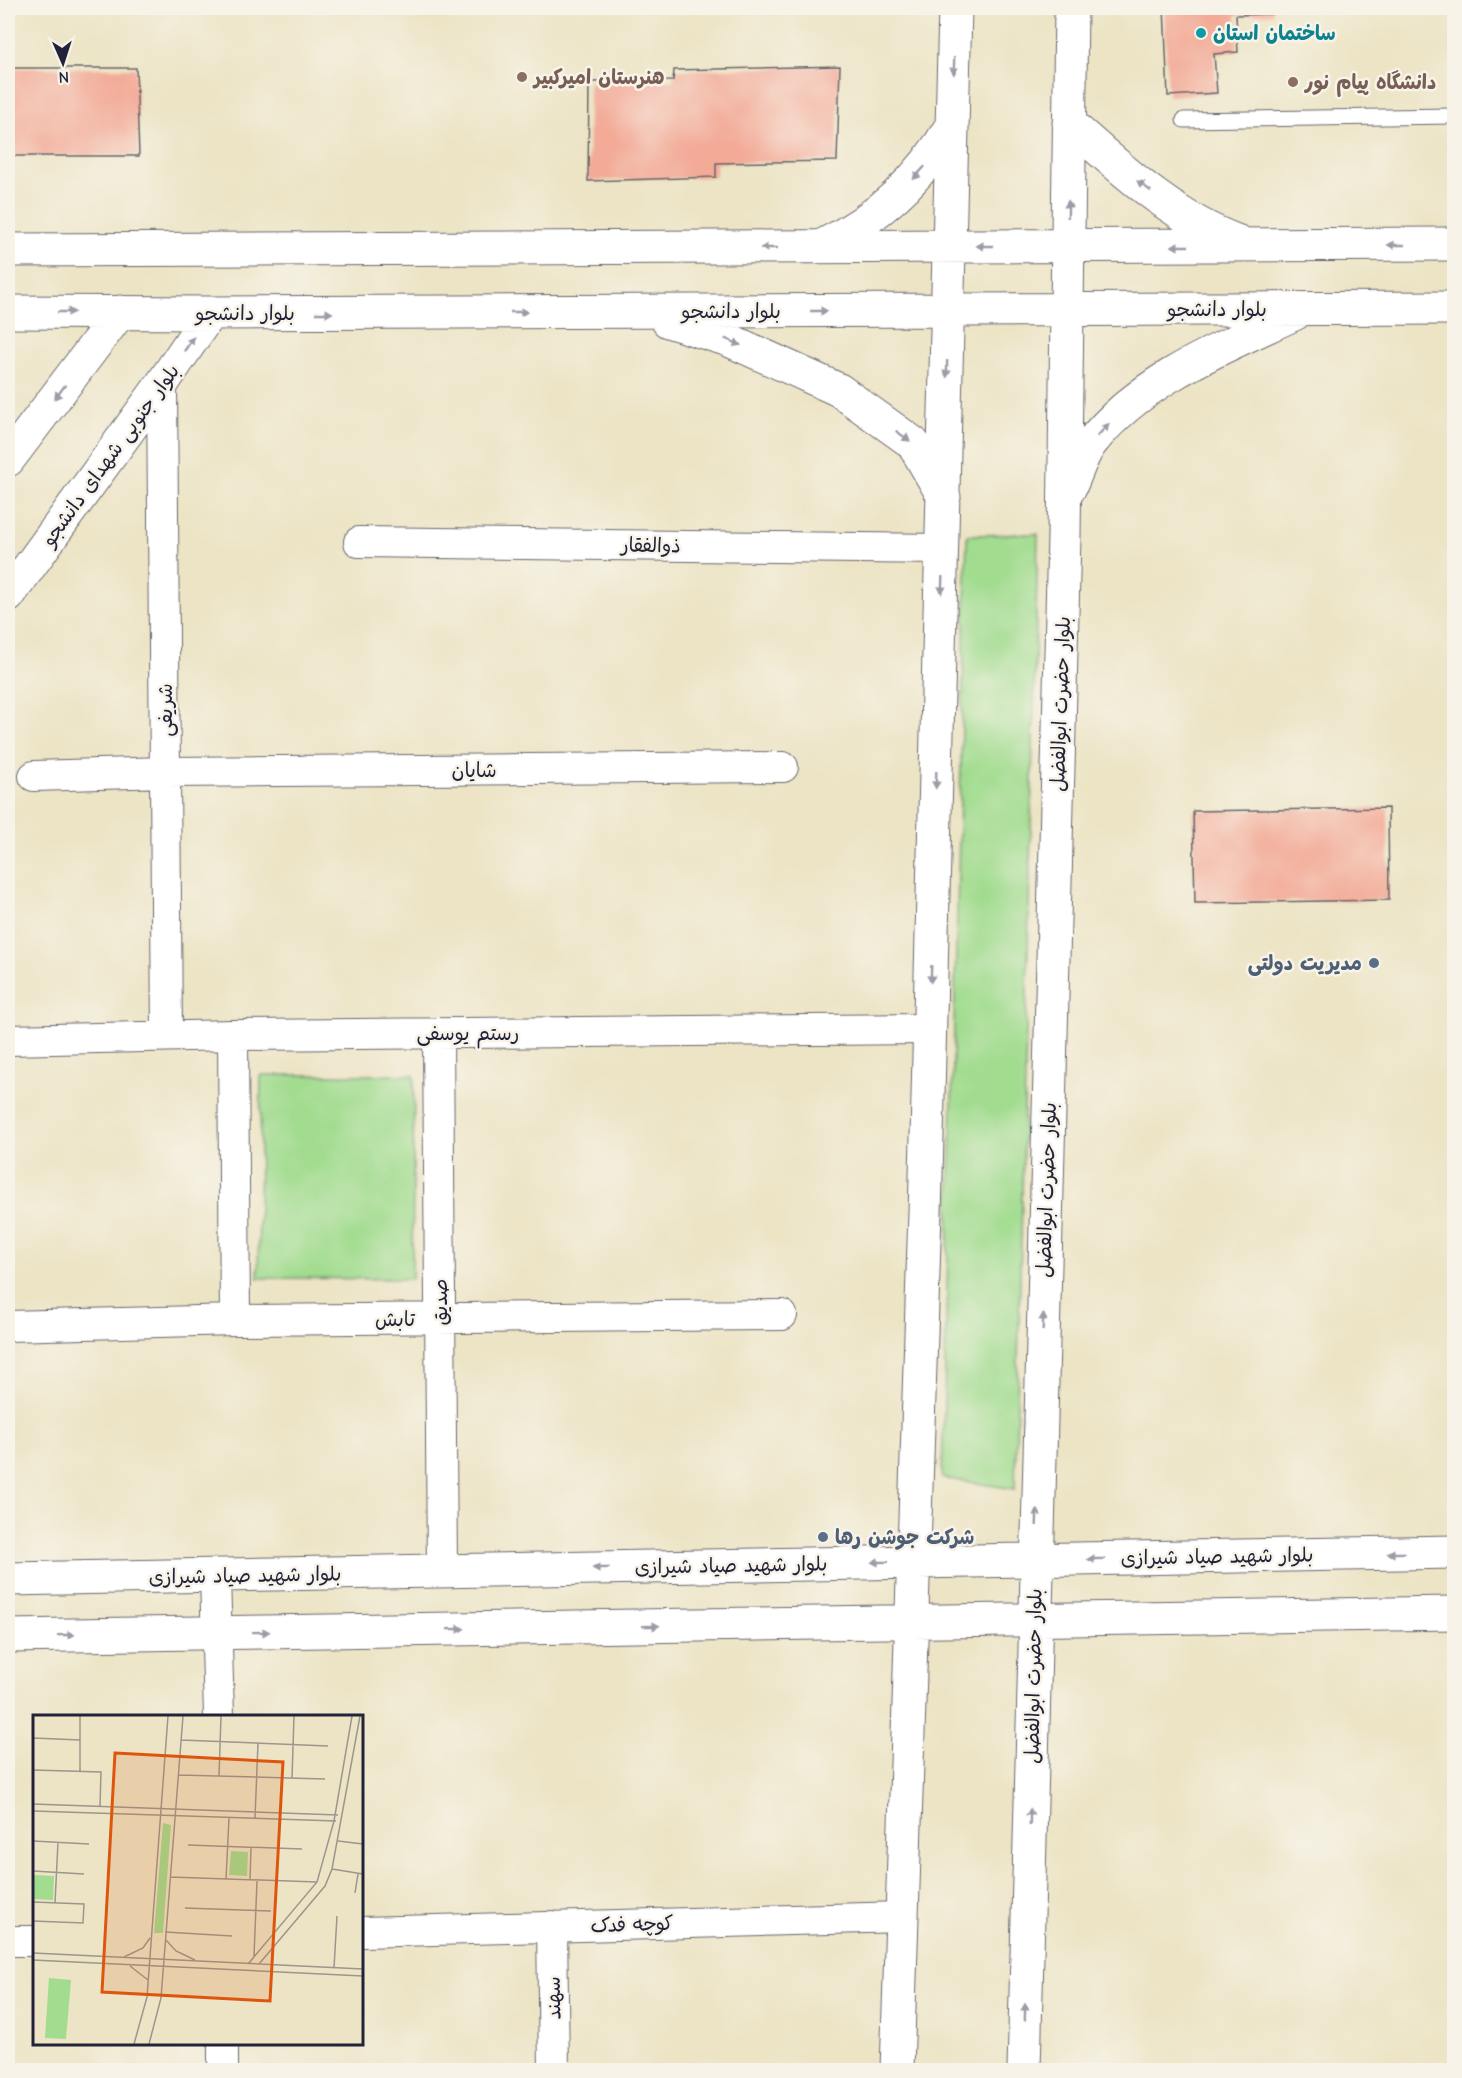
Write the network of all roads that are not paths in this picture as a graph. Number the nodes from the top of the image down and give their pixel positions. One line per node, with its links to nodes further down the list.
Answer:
1 (955, 8): 6 (main road, one-way to 6)
2 (1071, 8): 5 (main road, بلوار حضرت ابوالفضل)
3 (1455, 116): 4 (lane)
4 (1184, 120)
5 (1070, 123): 8 (main road, one-way to 5); 10 (main road, بلوار حضرت ابوالفضل, one-way to 5)
6 (952, 125): 9 (main road); 11 (main road, one-way to 11)
7 (1455, 244): 8 (main road, one-way to 8)
8 (1250, 245): 10 (main road, one-way to 10)
9 (950, 246): 10 (main road, one-way to 9); 11 (main road); 15 (main road)
10 (1068, 246): 16 (main road, بلوار حضرت ابوالفضل)
11 (820, 248): 12 (main road, one-way to 12)
12 (8, 250)
13 (1455, 308): 14 (main road, بلوار دانشجو)
14 (1306, 309): 16 (main road, بلوار دانشجو); 24 (main road, one-way to 14)
15 (948, 310): 16 (main road, بلوار دانشجو); 17 (main road, بلوار دانشجو, one-way to 15); 23 (main road, one-way to 23)
16 (1067, 310): 24 (main road, بلوار حضرت ابوالفضل)
17 (638, 311): 20 (main road, بلوار دانشجو, one-way to 17); 23 (main road, one-way to 23)
18 (8, 312): 19 (main road, بلوار دانشجو, one-way to 19)
19 (120, 312): 20 (main road, بلوار دانشجو); 22 (main road, one-way to 22)
20 (210, 313): 21 (main road, بلوار جنوبی شهدای دانشجو, one-way to 20)
21 (162, 384): 27 (main road, بلوار جنوبی شهدای دانشجو); 29 (street, شریفی)
22 (8, 460)
23 (944, 497): 26 (main road)
24 (1065, 499): 41 (main road, بلوار حضرت ابوالفضل, one-way to 24)
25 (359, 542): 26 (street, ذوالفقار)
26 (943, 549): 31 (main road, one-way to 31)
27 (8, 596)
28 (783, 767): 29 (street, شایان)
29 (165, 772): 30 (street, شایان); 34 (street, شریفی)
30 (34, 776)
31 (929, 1029): 32 (street, رستم یوسفی); 42 (main road)
32 (438, 1033): 33 (street, رستم یوسفی); 37 (street, صدیق)
33 (233, 1035): 34 (street, رستم یوسفی); 38 (street)
34 (167, 1036): 35 (street, رستم یوسفی)
35 (8, 1040)
36 (782, 1315): 37 (street, تابش)
37 (440, 1319): 38 (street, تابش); 43 (street, صدیق)
38 (235, 1320): 39 (street, تابش)
39 (8, 1326)
40 (1455, 1552): 41 (main road, بلوار شهید صیاد شیرازی, one-way to 41)
41 (1036, 1560): 42 (main road, بلوار شهید صیاد شیرازی); 47 (main road, بلوار حضرت ابوالفضل)
42 (915, 1562): 43 (main road, بلوار شهید صیاد شیرازی, one-way to 43); 48 (main road)
43 (442, 1571): 44 (main road, بلوار شهید صیاد شیرازی)
44 (215, 1575): 45 (main road, بلوار شهید صیاد شیرازی); 49 (street)
45 (8, 1579)
46 (1455, 1613): 47 (main road)
47 (1035, 1620): 48 (main road); 61 (main road, بلوار حضرت ابوالفضل, one-way to 47)
48 (914, 1622): 49 (main road, one-way to 48); 52 (main road)
49 (218, 1633): 50 (main road, one-way to 49); 51 (street)
50 (8, 1636)
51 (219, 1715)
52 (903, 1917): 53 (street, کوچه فدک); 60 (main road)
53 (552, 1926): 54 (street, کوچه فدک); 59 (street, سهند)
54 (363, 1932)
55 (8, 1941): 56 (street)
56 (33, 1941)
57 (223, 2045): 58 (street)
58 (223, 2070)
59 (554, 2070)
60 (897, 2070)
61 (1023, 2070)

